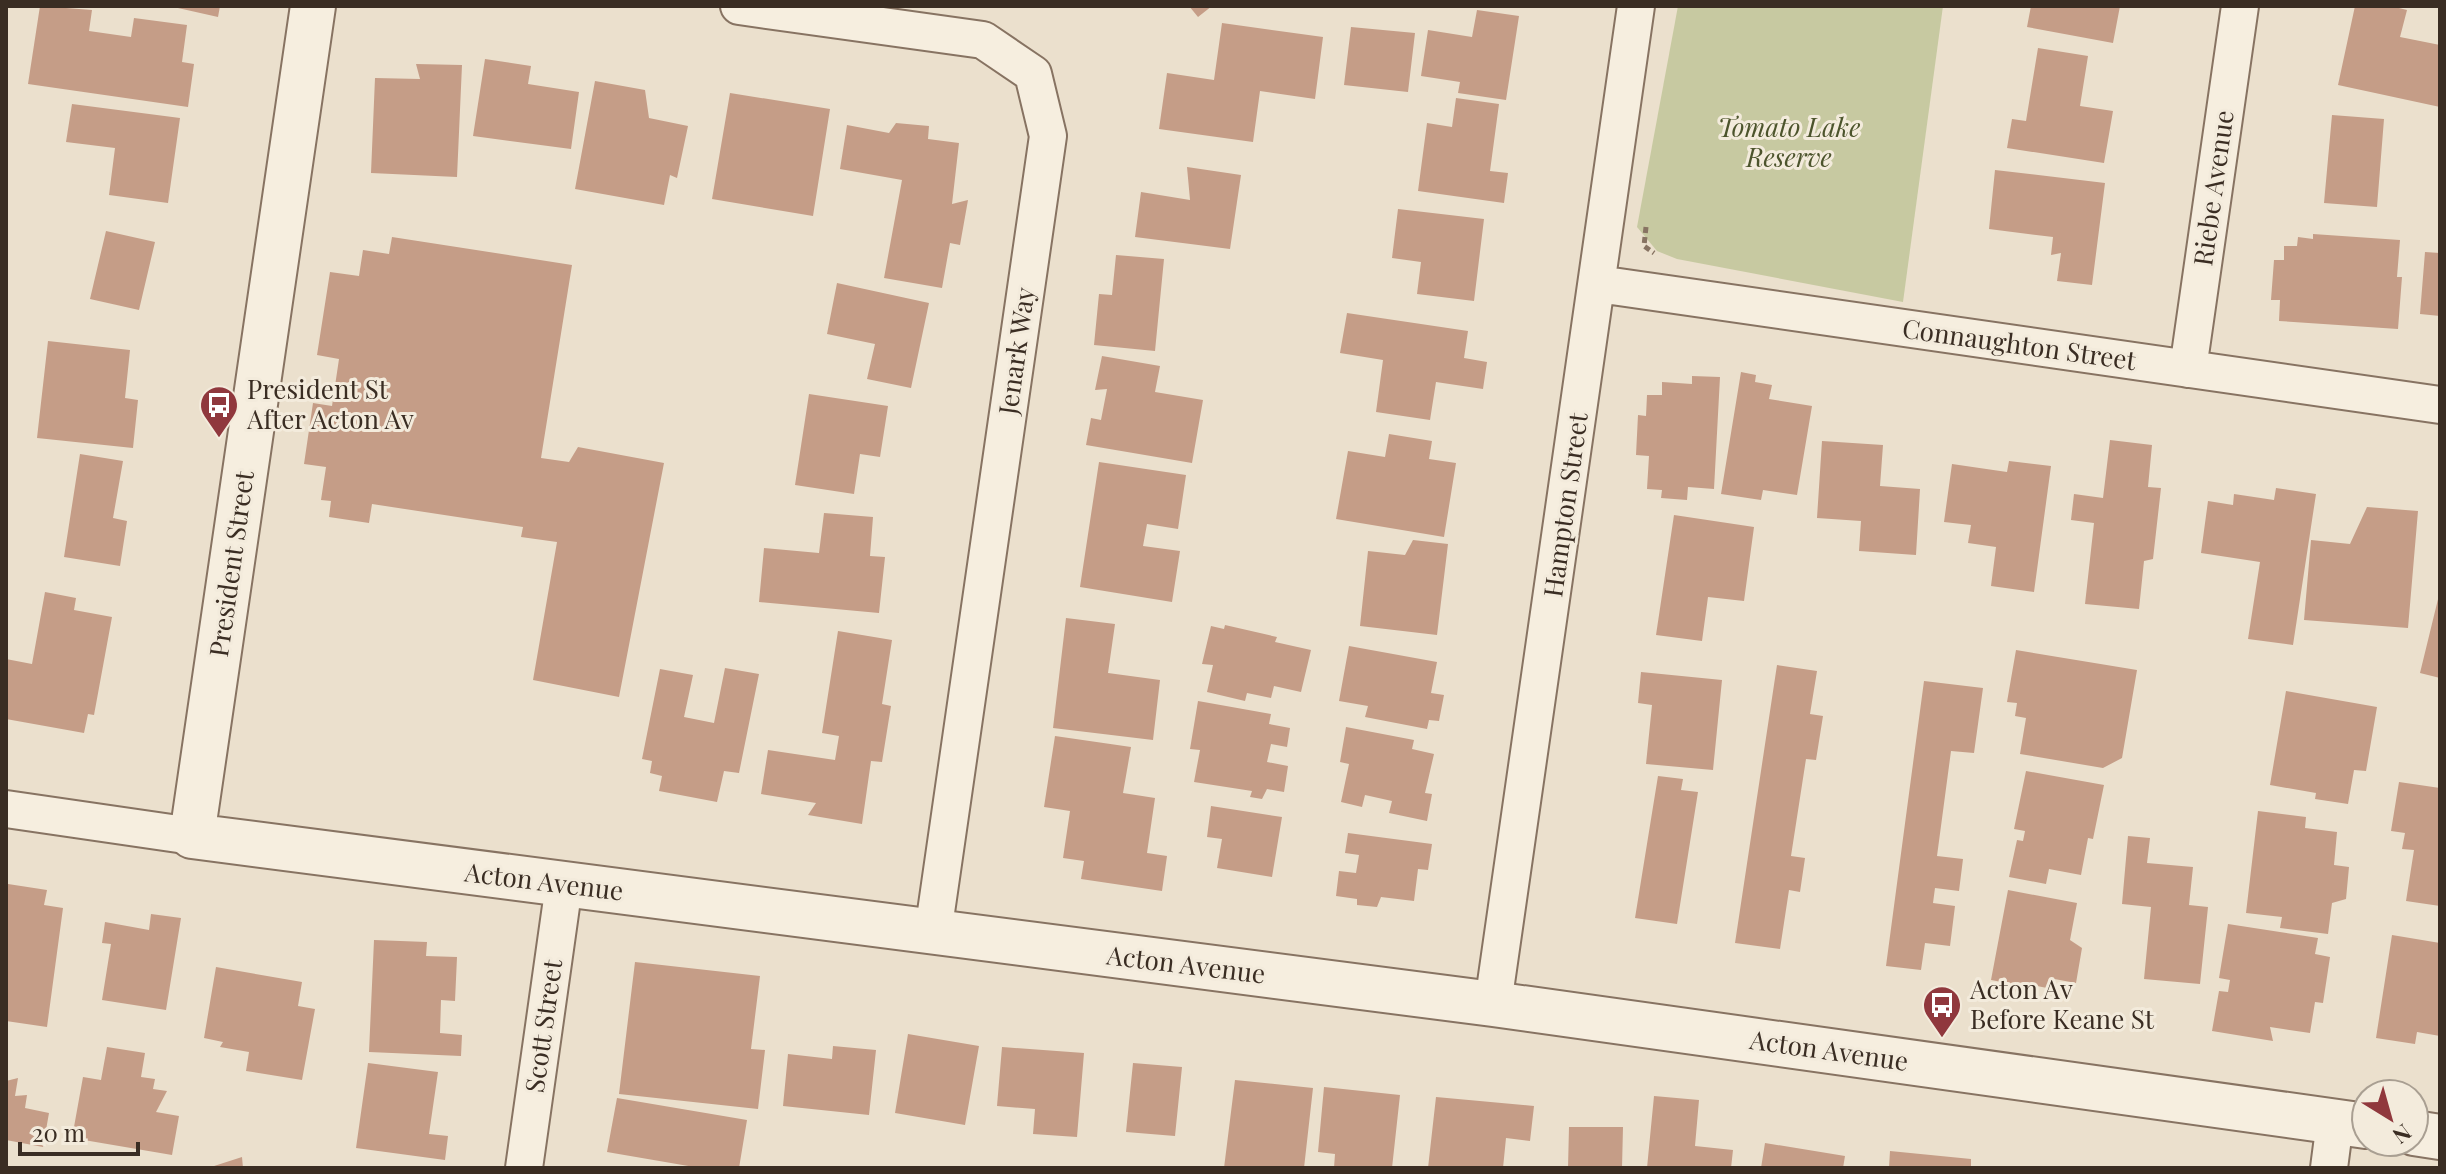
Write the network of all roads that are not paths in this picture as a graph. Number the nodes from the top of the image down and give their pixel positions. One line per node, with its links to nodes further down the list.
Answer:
1 (313, 6): 9 (street, President Street)
2 (739, 6): 11 (street, Jenark Way)
3 (1636, 6): 5 (street, Hampton Street)
4 (2240, 6): 6 (street, Riebe Avenue)
5 (1598, 284): 6 (street, Connaughton Street); 12 (street, Hampton Street)
6 (2188, 369): 7 (street, Connaughton Street)
7 (2440, 405)
8 (6, 809): 9 (street, Acton Avenue)
9 (192, 836): 10 (street, Acton Avenue)
10 (564, 885): 11 (street, Acton Avenue); 14 (street, Scott Street)
11 (933, 933): 12 (street, Acton Avenue)
12 (1493, 1004): 13 (street, Acton Avenue)
13 (2350, 1124): 15 (street)
14 (524, 1168)
15 (2329, 1168)

